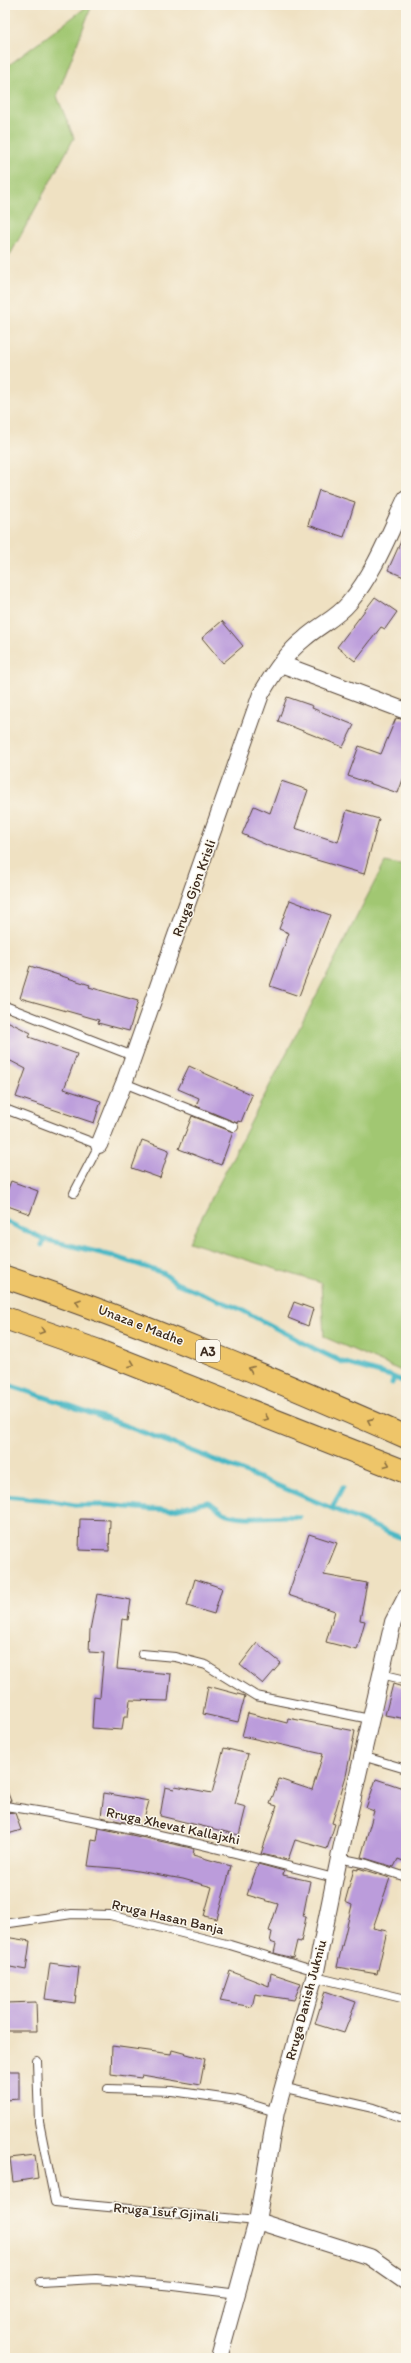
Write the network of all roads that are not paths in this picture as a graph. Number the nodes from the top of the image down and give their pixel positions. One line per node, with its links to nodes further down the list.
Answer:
1 (406, 498): 2 (street, Rruga Gjon Krisli)
2 (282, 664): 3 (street); 5 (street, Rruga Gjon Krisli)
3 (406, 711)
4 (5, 1006): 5 (lane)
5 (133, 1056): 6 (street, Rruga Gjon Krisli)
6 (124, 1083): 8 (lane); 9 (street, Rruga Gjon Krisli)
7 (5, 1109): 9 (lane)
8 (234, 1127)
9 (99, 1145): 10 (lane)
10 (74, 1192)
11 (5, 1277): 13 (highway, Unaza e Madhe / A3, one-way to 11)
12 (5, 1318): 14 (highway, one-way to 14)
13 (406, 1437)
14 (406, 1472)
15 (406, 1597): 17 (street, Rruga Danish Jukniu)
16 (142, 1654): 19 (lane)
17 (381, 1674): 18 (lane); 19 (street, Rruga Danish Jukniu)
18 (406, 1680)
19 (370, 1719): 20 (street, Rruga Danish Jukniu)
20 (362, 1756): 21 (lane); 23 (street, Rruga Danish Jukniu)
21 (406, 1770)
22 (5, 1806): 25 (lane, Rruga Xhevat Kallajxhi)
23 (339, 1858): 24 (lane); 25 (street, Rruga Danish Jukniu)
24 (406, 1877)
25 (334, 1878): 27 (street, Rruga Danish Jukniu)
26 (10, 1923): 27 (lane, Rruga Hasan Banja)
27 (315, 1974): 28 (lane, Rruga Hasan Banja); 30 (street, Rruga Danish Jukniu)
28 (406, 2000)
29 (37, 2061): 34 (lane, Rruga Isuf Gjinali)
30 (281, 2087): 32 (street, Rruga Danish Jukniu); 33 (lane)
31 (108, 2089): 32 (lane)
32 (276, 2112): 34 (street, Rruga Danish Jukniu)
33 (406, 2119)
34 (257, 2221): 36 (street, Rruga Isuf Gjinali); 37 (street, Rruga Danish Jukniu)
35 (40, 2282): 37 (lane)
36 (406, 2282)
37 (238, 2294): 38 (street, Rruga Danish Jukniu)
38 (219, 2358)

